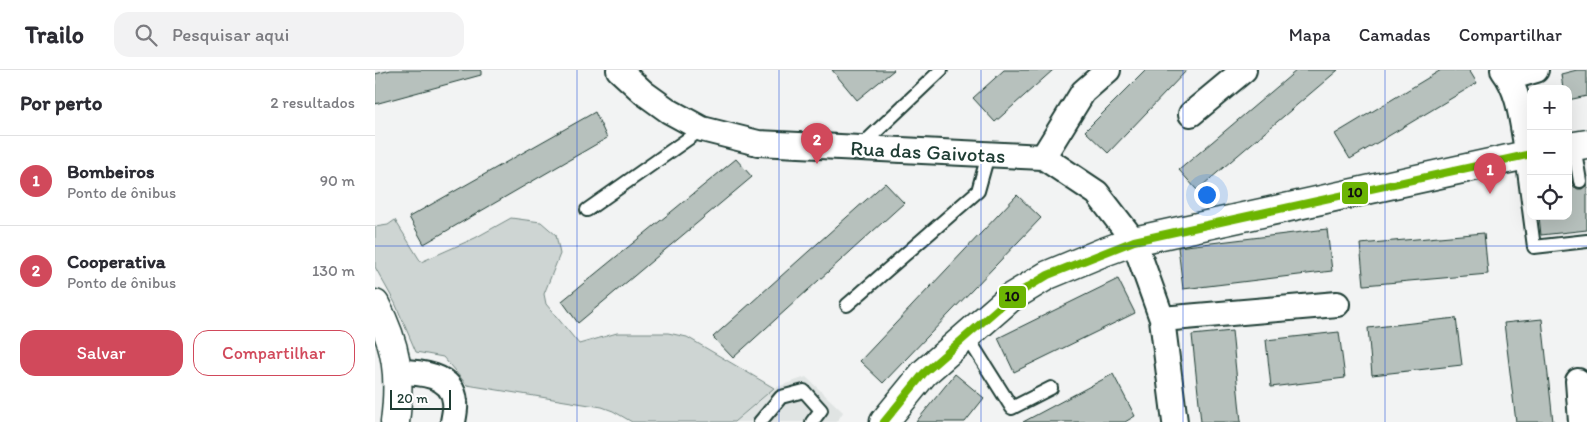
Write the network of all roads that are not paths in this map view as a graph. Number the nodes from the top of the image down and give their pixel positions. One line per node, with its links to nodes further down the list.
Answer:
1 (619, 70): 8 (street, Rua das Gaivotas)
2 (941, 70): 10 (lane)
3 (1108, 70): 13 (street)
4 (1244, 70): 7 (street)
5 (1536, 70): 6 (street)
6 (1506, 74): 12 (street)
7 (1191, 114)
8 (703, 129): 10 (street, Rua das Gaivotas); 16 (lane)
9 (1577, 146): 15 (lane)
10 (859, 148): 11 (street, Rua das Gaivotas)
11 (988, 155): 13 (street, Rua das Gaivotas); 21 (lane)
12 (1527, 155): 17 (street)
13 (1043, 157): 17 (street)
14 (1529, 175): 18 (lane)
15 (1580, 181)
16 (587, 210)
17 (1134, 241): 22 (street); 23 (street)
18 (1587, 241)
19 (375, 304): 24 (street)
20 (1337, 304): 22 (street)
21 (847, 305)
22 (1162, 319): 32 (street)
23 (966, 334): 26 (lane); 31 (street)
24 (397, 372): 27 (street); 28 (street)
25 (1578, 381): 33 (street)
26 (1051, 388)
27 (395, 422)
28 (453, 422)
29 (759, 422): 30 (lane)
30 (812, 422)
31 (884, 422)
32 (1175, 422)
33 (1581, 422)

